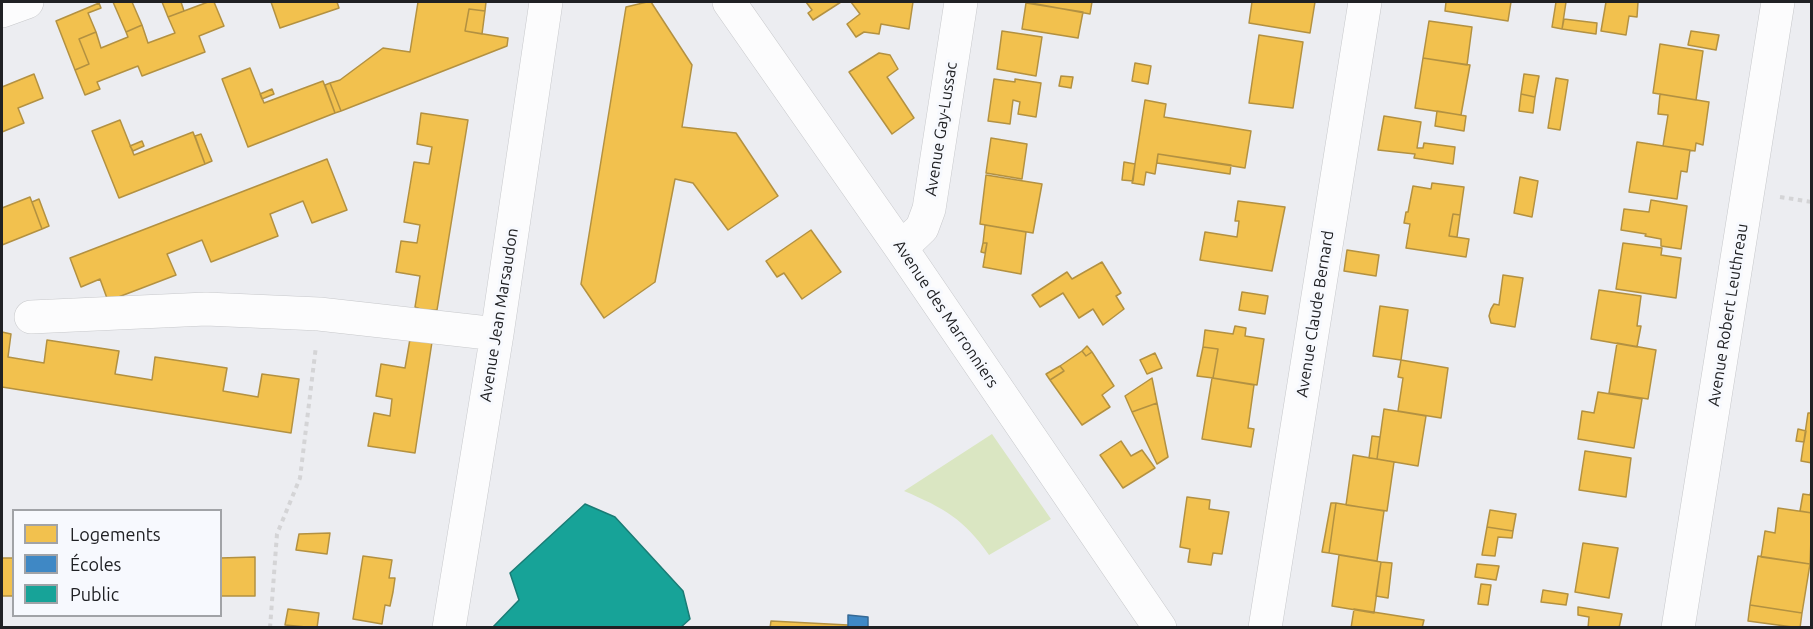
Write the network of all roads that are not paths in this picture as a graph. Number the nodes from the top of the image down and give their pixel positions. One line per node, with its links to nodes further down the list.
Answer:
1 (27, 2): 7 (street)
2 (546, 2): 10 (street, Avenue Jean Marsaudon)
3 (729, 2): 8 (street, Avenue des Marronniers)
4 (962, 2): 8 (street, Avenue Gay-Lussac)
5 (1365, 2): 13 (street, Avenue Claude Bernard)
6 (1778, 2): 14 (street, Avenue Robert Leuthreau)
7 (2, 11)
8 (901, 248): 12 (street, Avenue des Marronniers)
9 (31, 317): 10 (street)
10 (497, 334): 11 (street, Avenue Jean Marsaudon)
11 (449, 627)
12 (1160, 627)
13 (1265, 627)
14 (1678, 627)

